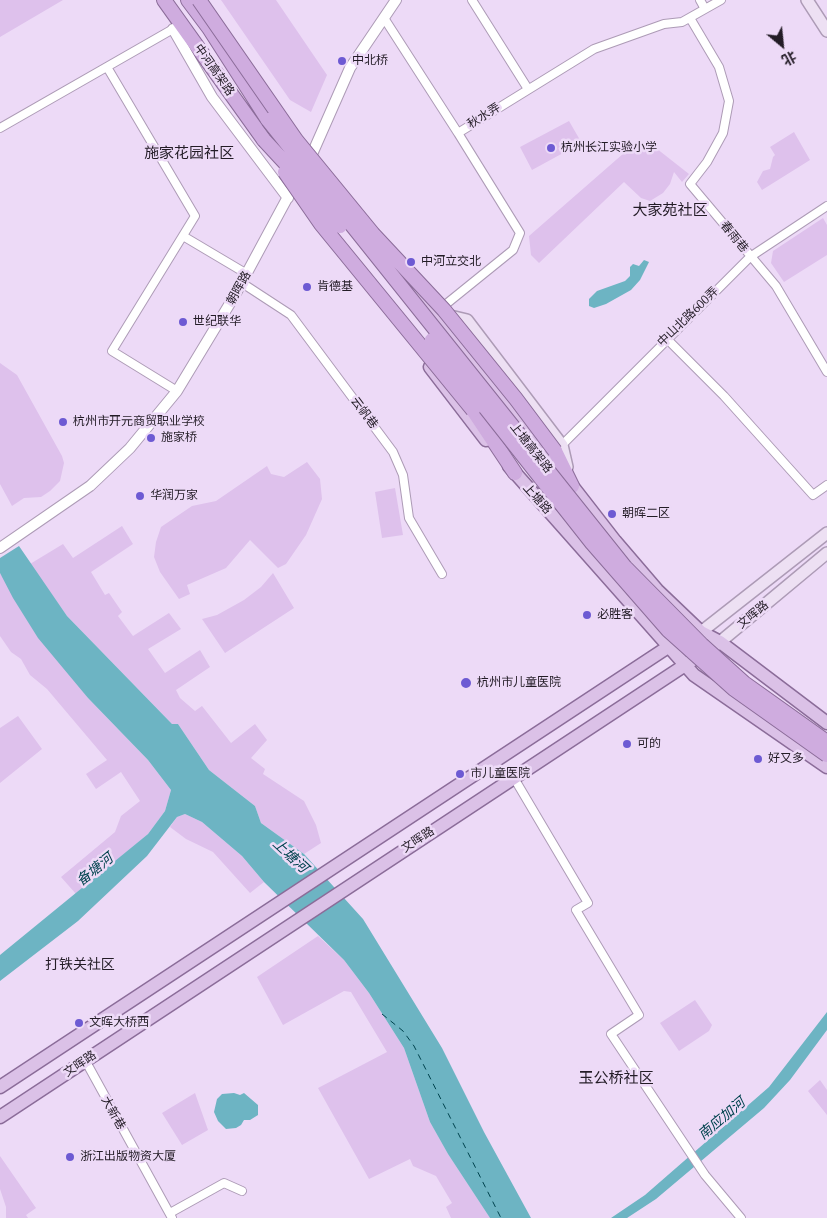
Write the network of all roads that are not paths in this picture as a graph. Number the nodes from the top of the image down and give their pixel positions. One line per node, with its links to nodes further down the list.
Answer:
1 (164, 0): 20 (highway, 中河高架路)
2 (188, 0): 17 (highway, 中河高架路)
3 (199, 0): 15 (highway, bridge)
4 (396, 0): 10 (street, 朝晖路)
5 (472, 0): 16 (street)
6 (700, 0): 9 (street)
7 (721, 0): 9 (street, 秋水弄)
8 (807, 0): 13 (main road)
9 (705, 9): 11 (street, 秋水弄)
10 (384, 18): 19 (street); 21 (street, 朝晖路)
11 (690, 18): 16 (street, 秋水弄); 26 (street, 春雨巷)
12 (173, 29): 14 (street); 23 (street)
13 (827, 31)
14 (107, 67): 18 (street); 25 (street)
15 (258, 88): 17 (highway); 32 (highway, bridge)
16 (528, 89): 19 (street, 秋水弄)
17 (268, 120): 45 (highway, 上塘高架路, bridge)
18 (0, 128)
19 (458, 133): 28 (street, 秋水弄)
20 (264, 140): 33 (highway, bridge); 46 (highway, 上塘高架路, bridge)
21 (312, 156): 22 (street, 朝晖路); 28 (main road)
22 (296, 182): 23 (street, 朝晖路); 33 (main road, 上塘路)
23 (288, 198): 27 (street, 朝晖路)
24 (827, 206): 26 (street, 中山北路600弄)
25 (184, 236): 27 (street, 云帆巷); 31 (street)
26 (750, 257): 29 (street, 中山北路600弄); 30 (street, 春雨巷)
27 (245, 278): 31 (street, 朝晖路); 39 (street, 云帆巷)
28 (436, 312): 32 (main road); 35 (main road)
29 (666, 338): 32 (street, 中山北路600弄); 34 (street)
30 (827, 372)
31 (177, 392): 37 (street, 朝晖路)
32 (558, 448): 35 (highway)
33 (515, 473): 42 (main road, 上塘路)
34 (827, 485)
35 (572, 486): 40 (main road)
36 (827, 533): 40 (main road, 文晖路)
37 (0, 548)
38 (827, 553): 41 (main road, 文晖路)
39 (442, 574)
40 (701, 632): 41 (main road); 42 (main road, 文晖路)
41 (720, 642): 43 (main road, 文晖路); 44 (main road)
42 (668, 647): 43 (main road, 上塘路); 50 (main road, 文晖路)
43 (685, 666): 47 (main road, 上塘路); 48 (main road, 文晖路)
44 (827, 723)
45 (827, 742)
46 (827, 755)
47 (827, 767)
48 (514, 778): 49 (main road, 文晖路); 54 (street)
49 (85, 1060): 51 (main road, 文晖路); 53 (street, 大新巷)
50 (0, 1087)
51 (0, 1117)
52 (242, 1191): 53 (street)
53 (171, 1215)
54 (741, 1218)

